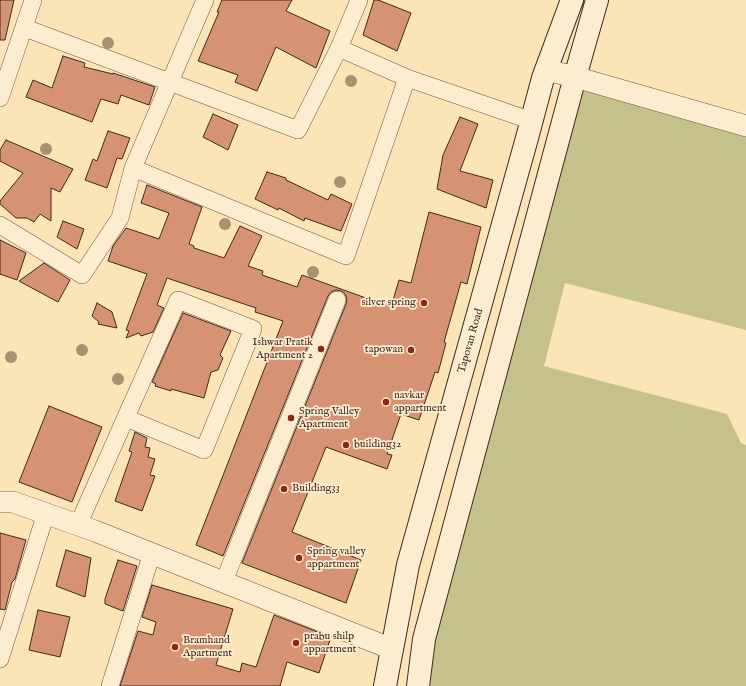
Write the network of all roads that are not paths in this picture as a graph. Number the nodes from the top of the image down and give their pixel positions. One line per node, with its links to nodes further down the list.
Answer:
1 (33, 0): 6 (street)
2 (205, 0): 11 (street)
3 (359, 0): 7 (street)
4 (572, 0): 8 (main road, Tapovan Road)
5 (597, 0): 9 (main road)
6 (25, 28): 11 (street); 12 (street)
7 (339, 48): 10 (street); 11 (street)
8 (546, 70): 9 (street); 13 (main road, Tapovan Road)
9 (575, 77): 14 (street); 28 (main road)
10 (407, 78): 13 (street); 15 (street)
11 (170, 81): 15 (street)
12 (0, 98)
13 (532, 121): 24 (main road, Tapovan Road)
14 (746, 126)
15 (133, 168): 16 (street)
16 (0, 225)
17 (337, 300): 23 (street)
18 (126, 418): 18 (street); 21 (street)
19 (0, 502): 20 (street)
20 (46, 513): 21 (street); 25 (street)
21 (78, 524): 22 (street)
22 (152, 553): 23 (street); 26 (street)
23 (224, 582): 24 (street)
24 (392, 649): 27 (main road, Tapovan Road)
25 (0, 659)
26 (110, 686)
27 (385, 686)
28 (418, 686)

